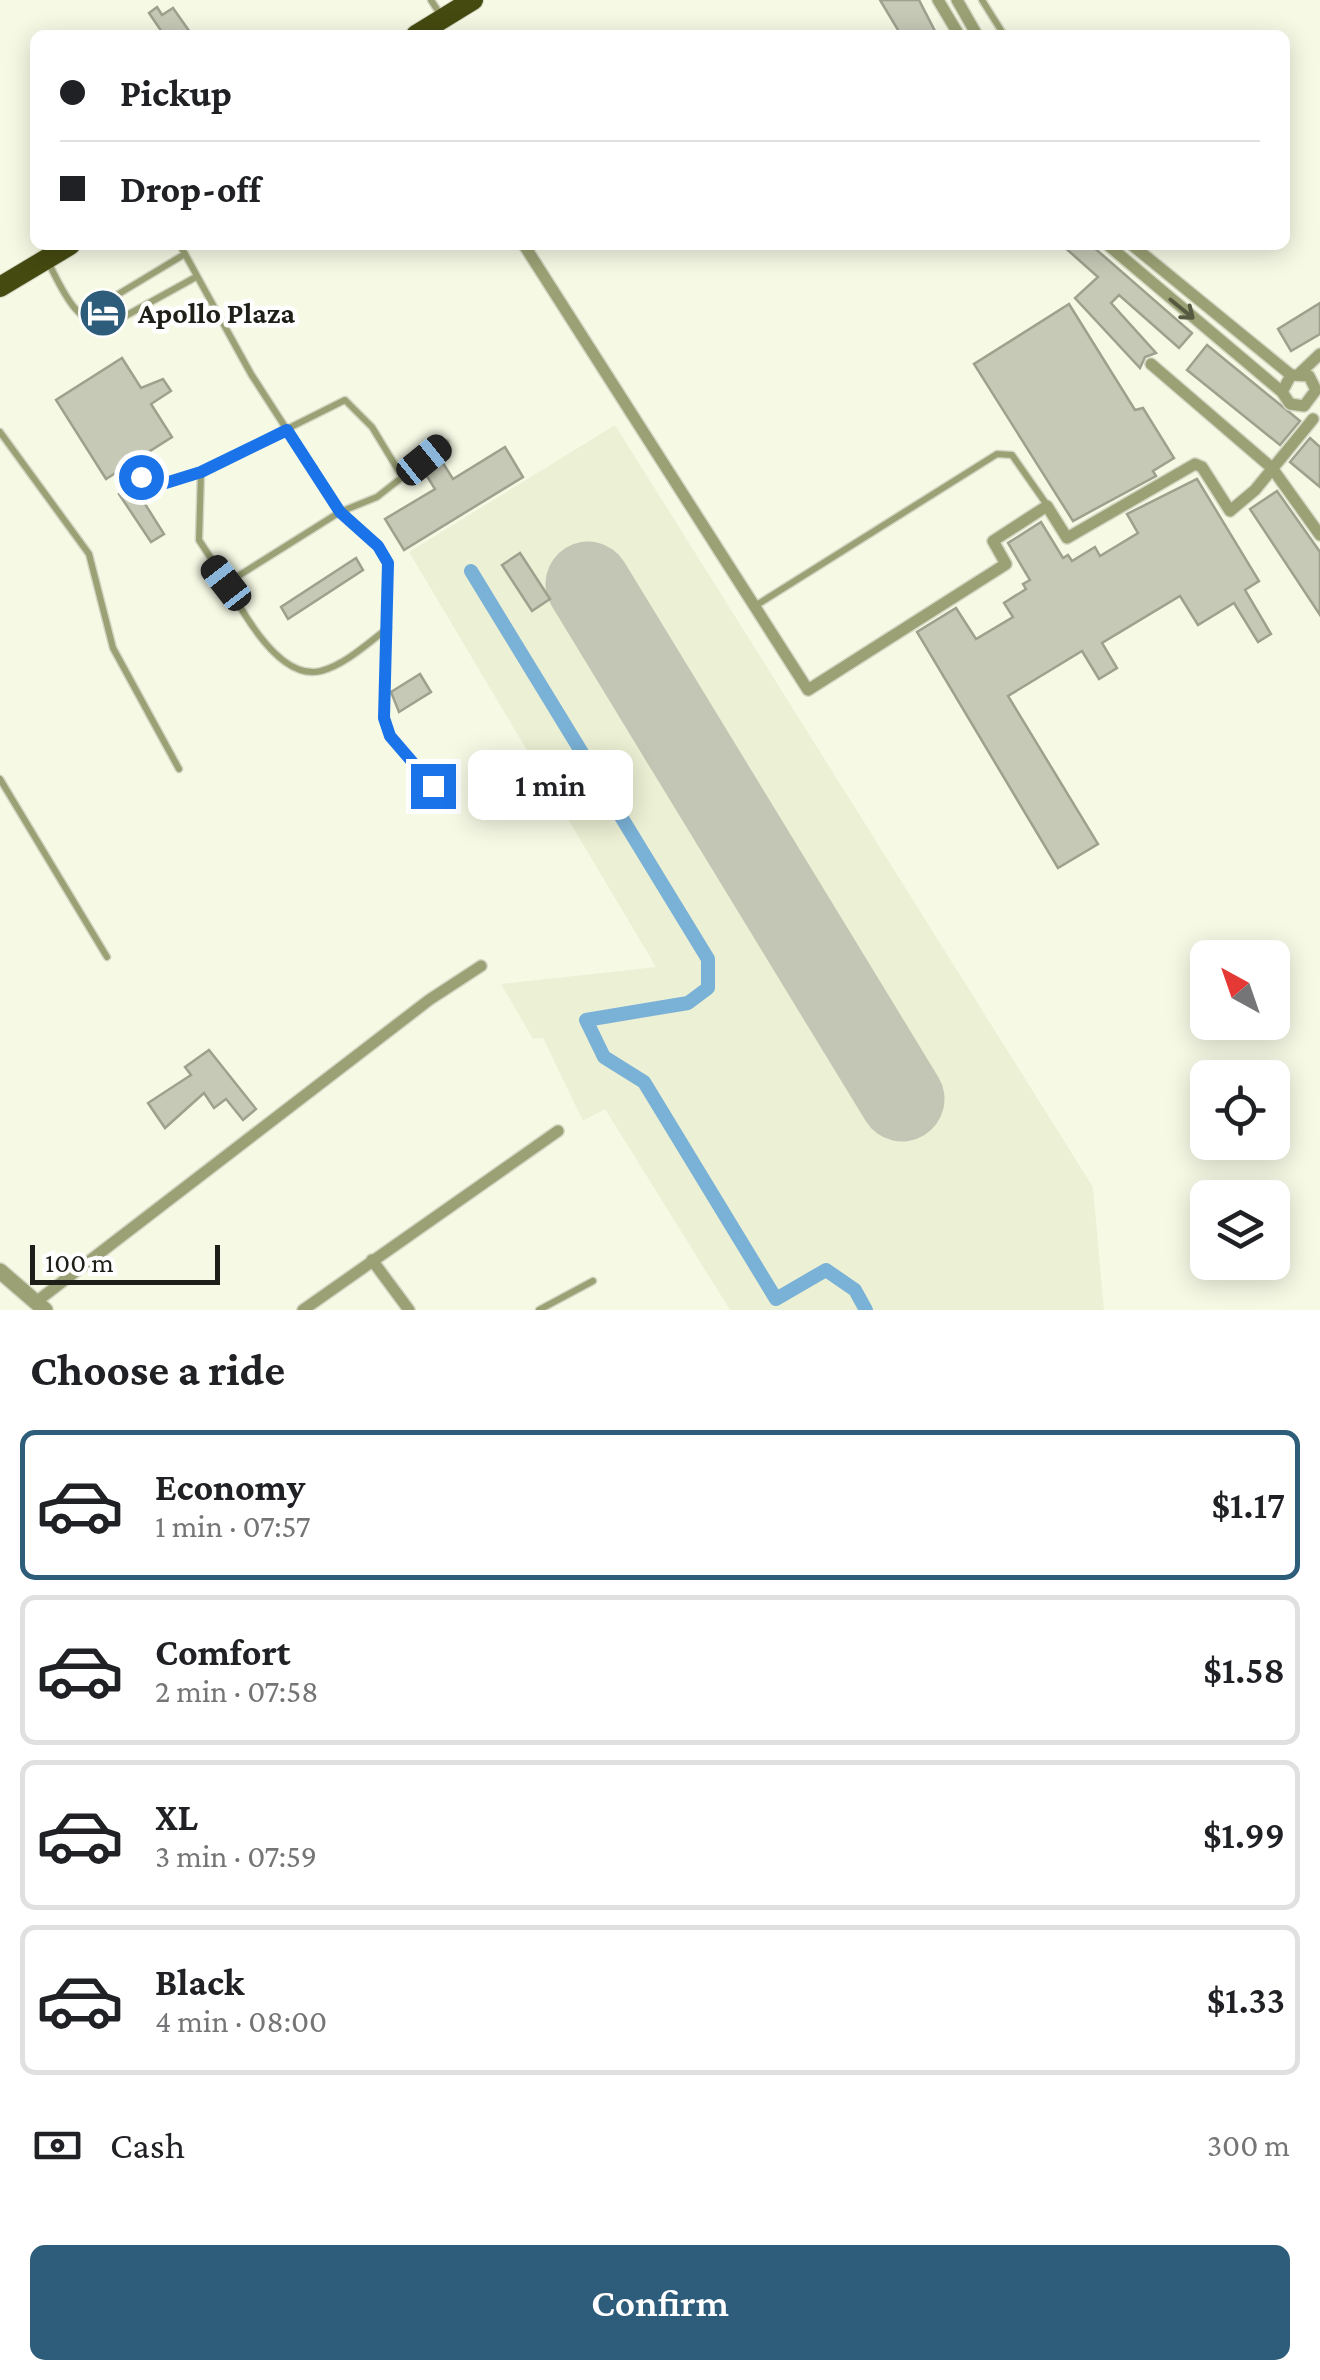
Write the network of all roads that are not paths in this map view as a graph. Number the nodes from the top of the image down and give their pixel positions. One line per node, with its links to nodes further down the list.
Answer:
1 (431, 0): 6 (lane)
2 (473, 0): 6 (highway)
3 (938, 0): 8 (street)
4 (956, 0): 9 (street)
5 (982, 0): 10 (lane)
6 (443, 18): 7 (highway)
7 (424, 30)
8 (956, 30)
9 (975, 30)
10 (1001, 30)
11 (66, 250): 17 (highway)
12 (183, 250): 16 (lane)
13 (527, 250): 39 (street)
14 (1114, 250): 25 (street, one-way to 25)
15 (1138, 250): 23 (street)
16 (185, 254): 18 (lane); 20 (lane)
17 (52, 269): 19 (highway); 20 (lane)
18 (196, 278): 20 (lane); 28 (lane)
19 (2, 282)
20 (82, 316)
21 (1320, 354): 23 (street)
22 (1151, 364): 31 (street)
23 (1295, 374): 24 (street); 25 (street)
24 (1317, 382): 26 (street)
25 (1282, 392): 26 (street)
26 (1304, 406): 27 (street)
27 (1317, 422): 31 (street)
28 (287, 430): 32 (lane); 34 (lane); 36 (lane)
29 (0, 432): 41 (lane)
30 (446, 443): 34 (lane)
31 (1272, 468): 35 (street); 37 (street)
32 (201, 472): 33 (lane); 38 (lane)
33 (141, 477)
34 (403, 478): 36 (lane)
35 (1047, 506): 39 (lane); 39 (street)
36 (340, 512): 38 (lane); 40 (lane)
37 (1320, 535)
38 (226, 583): 40 (lane)
39 (754, 607)
40 (389, 627): 43 (lane)
41 (179, 770)
42 (0, 780): 44 (lane)
43 (433, 786)
44 (107, 958)
45 (481, 966): 50 (street)
46 (558, 1131): 47 (street)
47 (372, 1260): 51 (street); 52 (street)
48 (0, 1270): 50 (street)
49 (592, 1281): 53 (lane)
50 (40, 1306)
51 (303, 1310)
52 (409, 1310)
53 (539, 1310)

